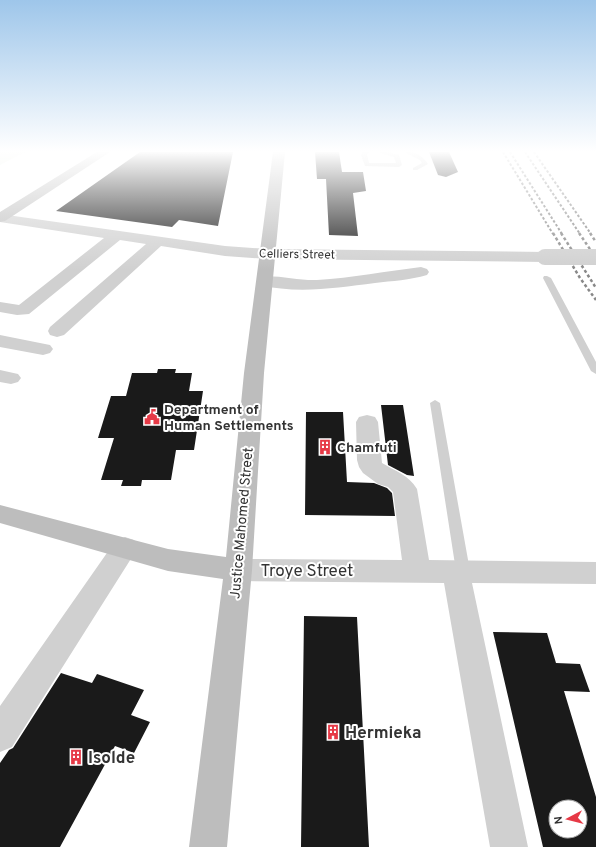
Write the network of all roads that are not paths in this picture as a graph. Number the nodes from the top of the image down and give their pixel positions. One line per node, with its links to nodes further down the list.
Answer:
1 (42, 192): 3 (main road)
2 (275, 192): 6 (main road, Justice Mahomed Street)
3 (0, 218): 4 (street, Celliers Street)
4 (117, 235): 5 (street, Celliers Street); 11 (street)
5 (158, 241): 6 (street, Celliers Street); 12 (street)
6 (268, 254): 7 (street, Celliers Street, bridge); 10 (main road, Justice Mahomed Street)
7 (596, 257)
8 (421, 272): 10 (street)
9 (547, 278): 15 (lane)
10 (265, 281): 20 (main road, Justice Mahomed Street)
11 (0, 307)
12 (57, 331)
13 (0, 341): 14 (street)
14 (43, 349)
15 (596, 371)
16 (435, 403): 22 (lane)
17 (367, 422): 21 (street)
18 (2, 517): 19 (main road, Troye Street)
19 (125, 547): 20 (main road, Troye Street); 24 (street)
20 (238, 570): 21 (street, Troye Street); 25 (main road, Justice Mahomed Street)
21 (417, 571): 22 (street, Troye Street)
22 (460, 571): 23 (street, Troye Street); 26 (street)
23 (596, 573)
24 (0, 735)
25 (208, 847)
26 (509, 847)

